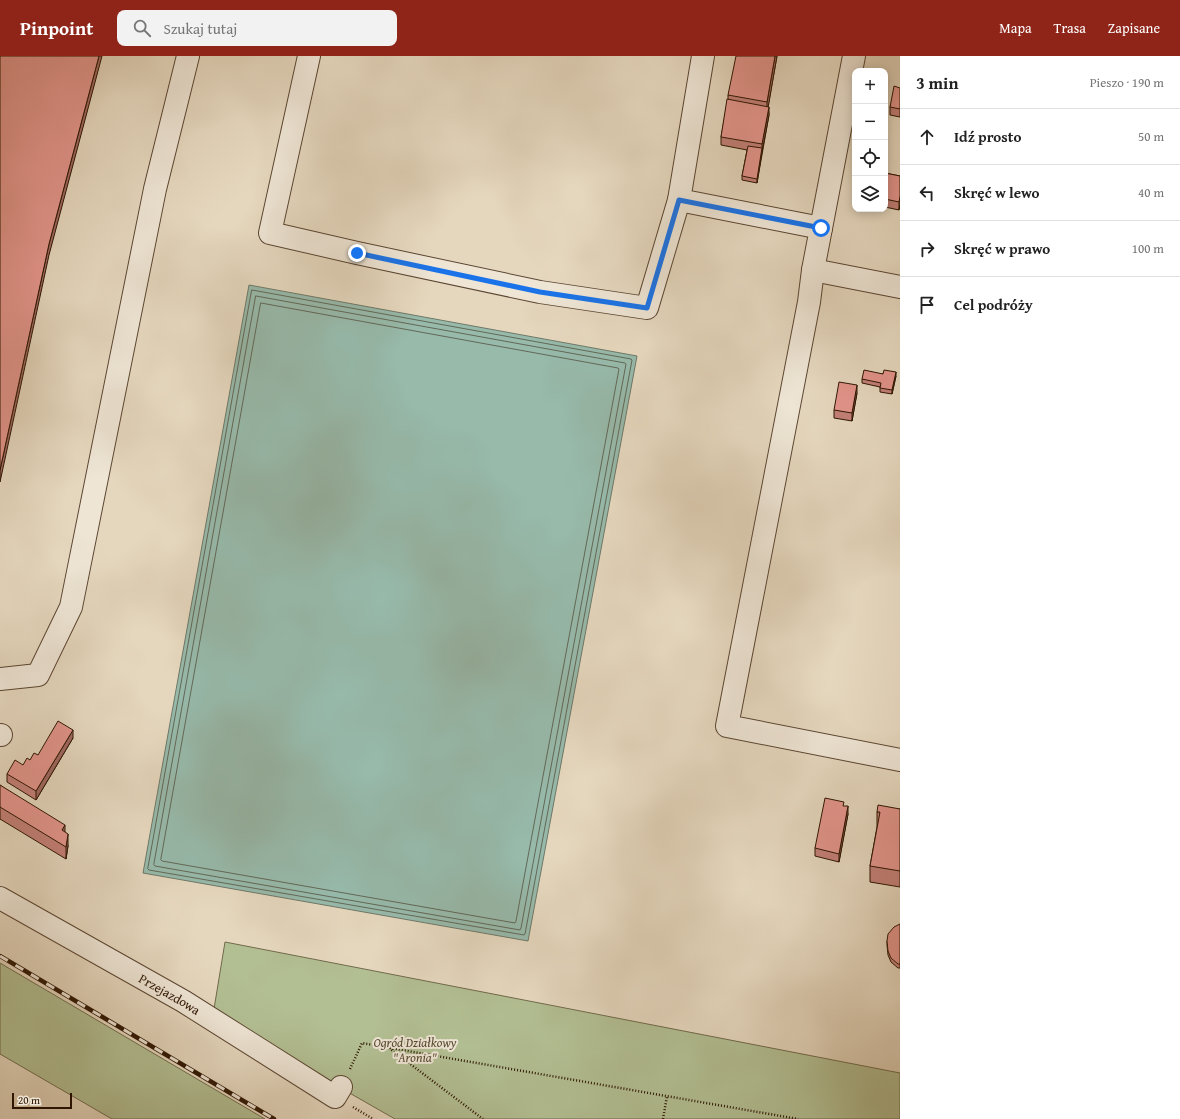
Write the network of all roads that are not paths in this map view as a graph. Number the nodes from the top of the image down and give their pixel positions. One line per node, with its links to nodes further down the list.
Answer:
1 (188, 56): 9 (lane)
2 (309, 56): 5 (lane)
3 (703, 56): 5 (lane)
4 (854, 56): 6 (lane)
5 (679, 200): 6 (lane)
6 (821, 228): 7 (lane)
7 (813, 270): 8 (lane); 10 (lane)
8 (900, 287)
9 (0, 679)
10 (900, 760)
11 (0, 898): 12 (lane, Przejazdowa)
12 (338, 1092)

